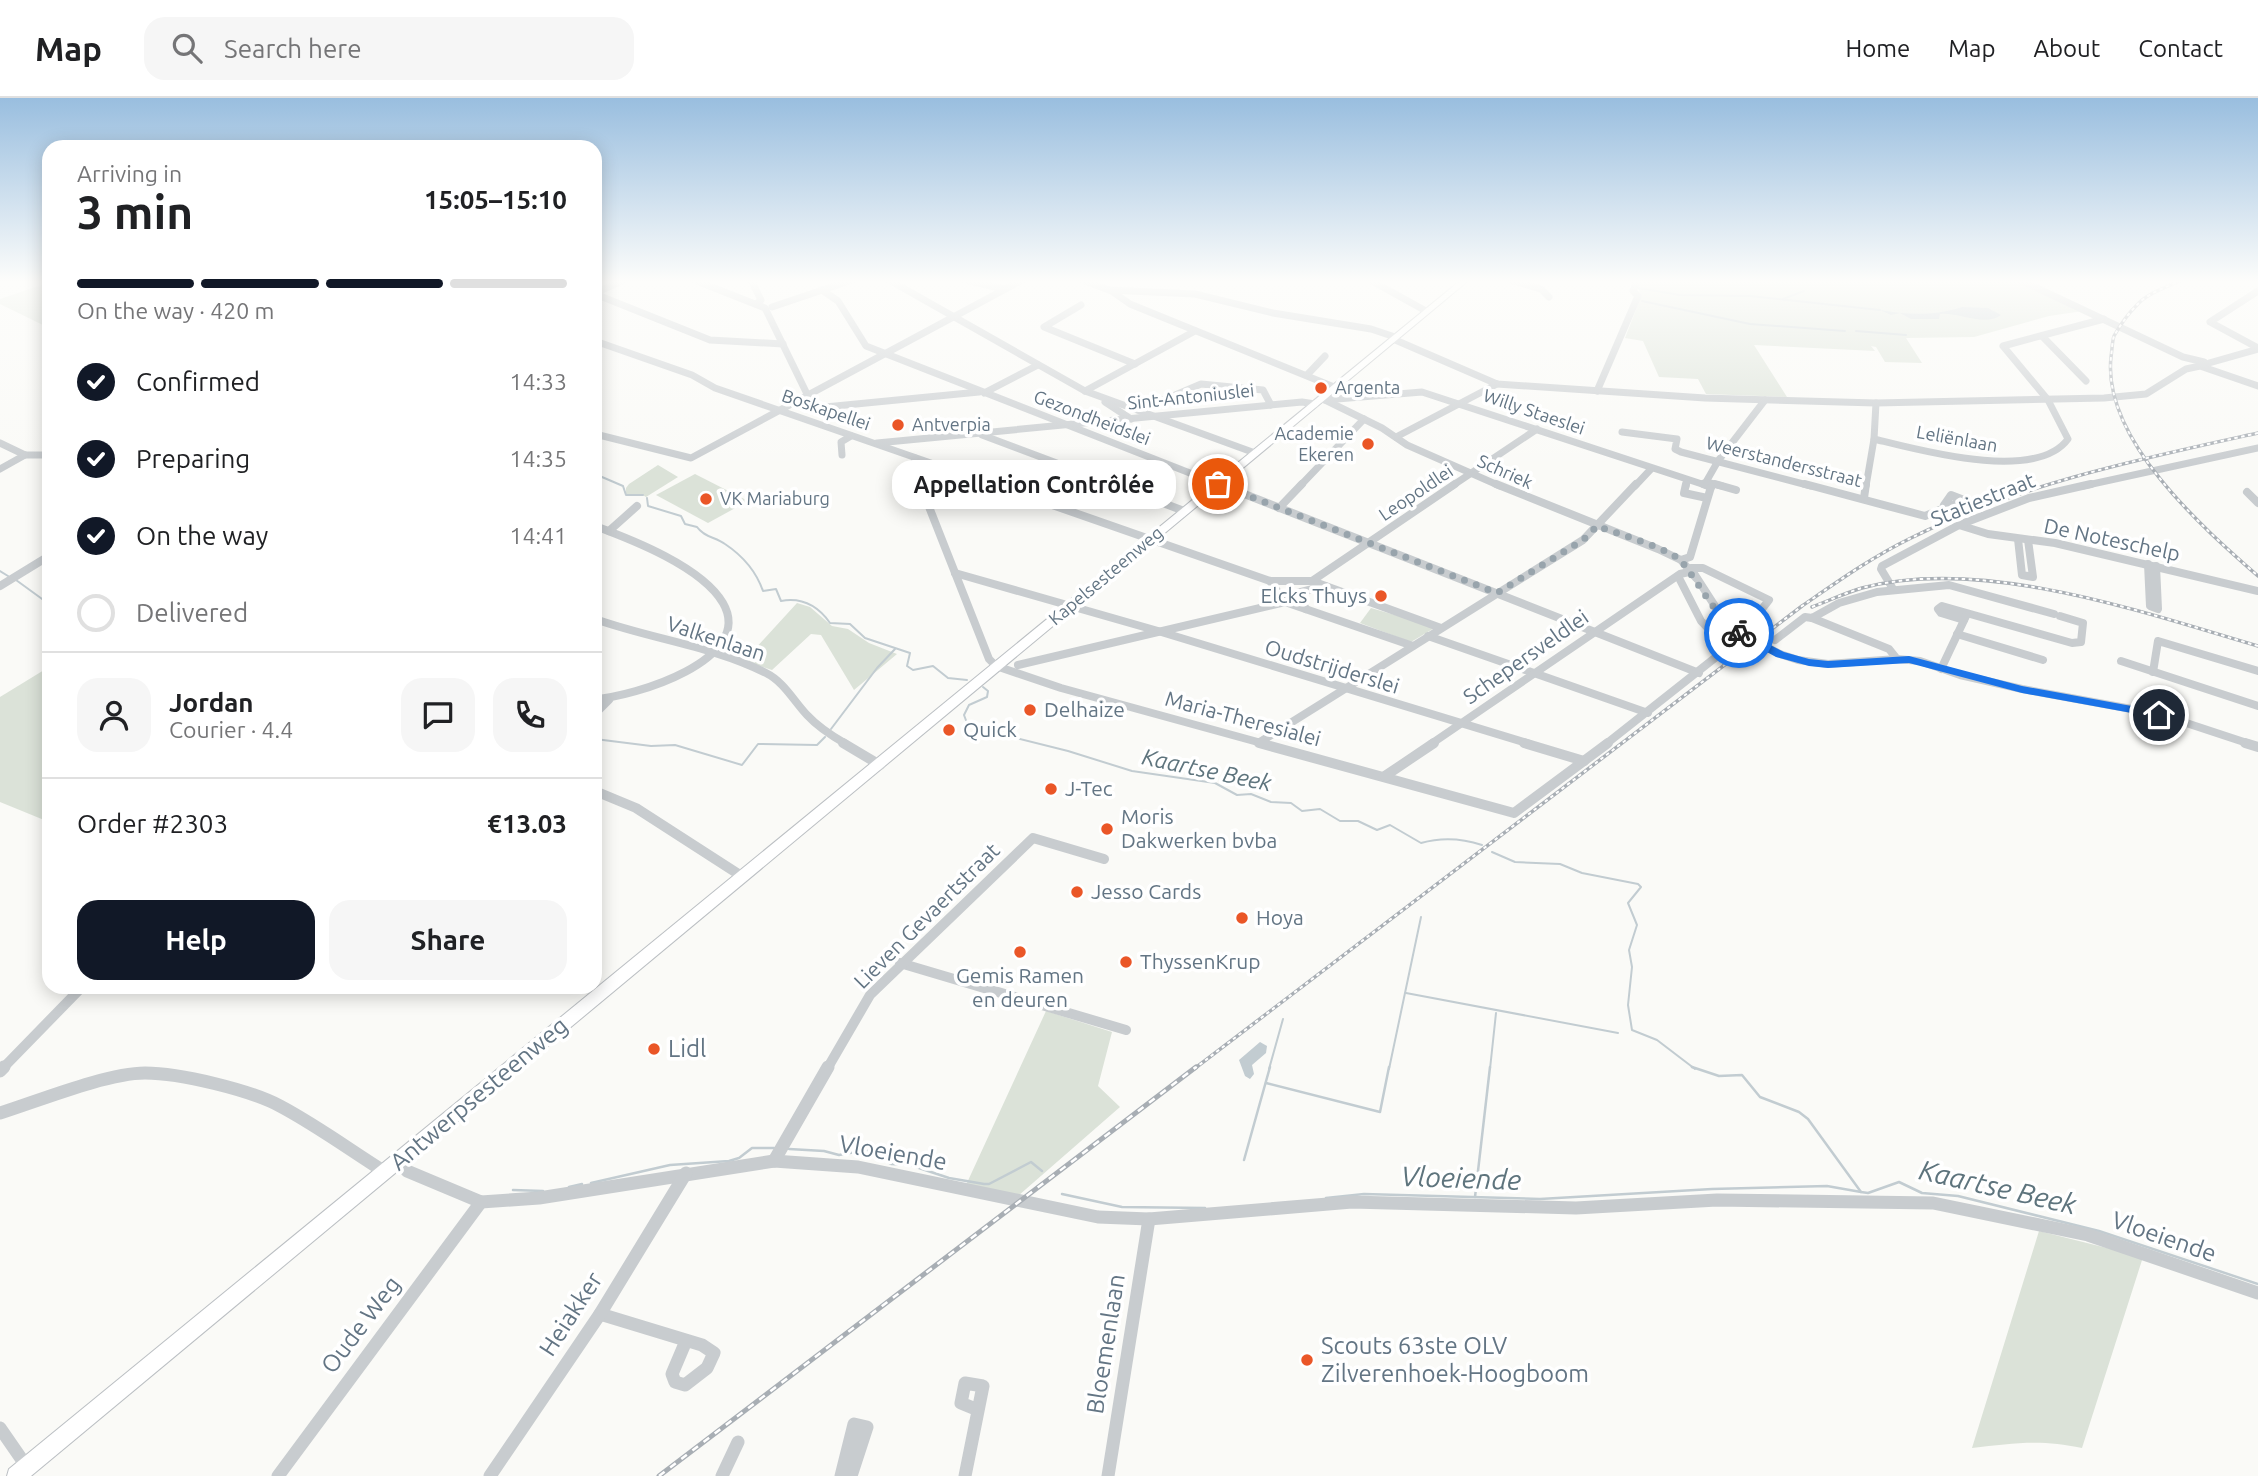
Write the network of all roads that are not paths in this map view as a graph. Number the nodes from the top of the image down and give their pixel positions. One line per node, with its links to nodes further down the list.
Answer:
1 (604, 344): 41 (street, Boskapellei)
2 (783, 344): 32 (street)
3 (866, 344): 16 (street, Gezondheidslei)
4 (903, 344): 16 (street)
5 (1000, 344): 20 (street)
6 (1087, 344): 18 (street)
7 (1171, 344): 18 (street)
8 (1229, 344): 22 (street)
9 (1386, 344): 27 (main road, Kapelsesteenweg)
10 (1408, 344): 25 (street)
11 (1617, 344): 29 (street)
12 (2010, 344): 34 (street)
13 (2050, 344): 24 (street)
14 (2157, 344): 19 (street)
15 (2258, 348): 21 (street)
16 (885, 354): 30 (street, Gezondheidslei); 32 (street)
17 (1325, 356): 22 (street)
18 (1135, 364): 28 (street)
19 (2198, 364): 21 (street); 34 (street)
20 (1038, 366): 28 (street); 30 (street)
21 (2211, 366): 23 (street); 26 (street)
22 (1307, 375): 27 (street)
23 (2258, 380)
24 (2086, 381)
25 (1497, 384): 29 (street); 37 (street)
26 (2258, 386)
27 (1334, 387): 35 (main road, Kapelsesteenweg)
28 (1085, 391): 31 (street)
29 (1597, 391): 33 (street)
30 (982, 392): 39 (street); 45 (street, Gezondheidslei)
31 (1094, 395): 40 (street); 43 (street)
32 (808, 396): 41 (street)
33 (1765, 400): 36 (street); 62 (street)
34 (2048, 400): 36 (street); 52 (street, Leliënlaan)
35 (1320, 401): 37 (street, Willy Staeslei); 38 (street, Sint-Antoniuslei); 44 (street, Schriek); 57 (main road, Kapelsesteenweg)
36 (1877, 402): 52 (street)
37 (1460, 404): 46 (street, Willy Staeslei); 51 (street)
38 (1271, 405): 40 (street); 42 (street, Sint-Antoniuslei)
39 (815, 408)
40 (1140, 410): 42 (street)
41 (780, 411): 49 (street); 50 (street, Boskapellei)
42 (1156, 416): 43 (street, Sint-Antoniuslei); 57 (street)
43 (1131, 419): 45 (street, Sint-Antoniuslei)
44 (1364, 419): 51 (street, Schriek); 76 (street)
45 (1065, 425): 48 (street, Sint-Antoniuslei); 67 (street, Gezondheidslei)
46 (1537, 429): 63 (street, Willy Staeslei); 65 (street, Leopoldlei)
47 (1622, 432): 62 (street, Weerstandersstraat)
48 (980, 433): 53 (street, Sint-Antoniuslei); 77 (street)
49 (602, 436)
50 (850, 436): 55 (street, Boskapellei); 60 (street)
51 (1396, 438): 65 (street, Schriek)
52 (1874, 439): 72 (street)
53 (902, 441): 55 (street, Sint-Antoniuslei); 61 (street)
54 (0, 443): 58 (street)
55 (873, 444): 61 (street, Boskapellei)
56 (2258, 448): 78 (street, Statiestraat)
57 (1255, 453): 67 (main road, Kapelsesteenweg)
58 (25, 455): 59 (street); 64 (street)
59 (42, 455)
60 (842, 455)
61 (911, 457): 82 (street, Boskapellei); 86 (street)
62 (1718, 461): 68 (street); 72 (street, Weerstandersstraat)
63 (1651, 468): 66 (street, Willy Staeslei); 79 (street)
64 (0, 470)
65 (1472, 474): 79 (street, Schriek); 83 (street, Leopoldlei)
66 (1687, 481): 68 (street, Willy Staeslei); 71 (street, Willy Staeslei)
67 (1218, 484): 76 (street, Gezondheidslei); 77 (main road, Kapelsesteenweg)
68 (1708, 484): 69 (street, Willy Staeslei); 71 (street)
69 (1735, 491)
70 (2258, 495): 73 (street)
71 (1707, 498): 85 (street)
72 (1864, 498): 75 (street, Weerstandersstraat)
73 (2258, 503)
74 (637, 506): 81 (street)
75 (1946, 506)
76 (1279, 509): 83 (street, Gezondheidslei)
77 (1184, 512): 82 (main road, Kapelsesteenweg)
78 (1959, 525): 93 (street, Statiestraat); 94 (street, De Noteschelp)
79 (1597, 526): 85 (street, Schriek); 95 (street)
80 (602, 528): 81 (street)
81 (609, 531): 109 (street)
82 (1150, 540): 89 (street, Boskapellei); 97 (main road, Kapelsesteenweg)
83 (1370, 543): 90 (street, Leopoldlei); 95 (street, Gezondheidslei)
84 (42, 560): 91 (street)
85 (1682, 561): 87 (street, Schriek)
86 (955, 573): 97 (street, Oudstrijderslei); 114 (street)
87 (1692, 573): 88 (street, Schepersveldlei); 108 (street); 110 (street, Schriek, bridge)
88 (1678, 576): 103 (street, Schepersveldlei); 108 (street)
89 (1270, 581): 90 (street, Boskapellei); 96 (street)
90 (1312, 581): 92 (street)
91 (0, 586)
92 (1326, 586): 98 (street); 101 (street)
93 (1893, 589): 99 (street); 104 (street)
94 (2258, 591)
95 (1497, 593): 101 (street); 103 (street, Gezondheidslei)
96 (1284, 601): 98 (street); 102 (street)
97 (1070, 606): 102 (street, Oudstrijderslei); 114 (main road, Kapelsesteenweg)
98 (1306, 609): 107 (street)
99 (1812, 618): 106 (street); 110 (street, Schriek)
100 (602, 621): 109 (street, Valkenlaan)
101 (1441, 628): 105 (street)
102 (1158, 631): 113 (street); 121 (street, Oudstrijderslei)
103 (1593, 631): 118 (street, Schepersveldlei); 119 (street, Gezondheidslei)
104 (1957, 634): 111 (street); 115 (street)
105 (1428, 636): 107 (street); 118 (street)
106 (1775, 640)
107 (1413, 646): 121 (street)
108 (1727, 648): 119 (street)
109 (711, 652): 123 (street); 131 (street, Valkenlaan)
110 (1897, 659): 115 (street, Schriek)
111 (2043, 660)
112 (2121, 662): 117 (street)
113 (1018, 665)
114 (996, 666): 120 (main road, Kapelsesteenweg); 128 (street, Maria-Theresialei)
115 (1941, 669): 129 (street, Schriek)
116 (2258, 671): 117 (street)
117 (2153, 672): 124 (street)
118 (1535, 673): 126 (street); 127 (street, Schepersveldlei)
119 (1699, 673): 126 (street)
120 (973, 684): 131 (main road, Antwerpsesteenweg)
121 (1342, 689): 127 (street, Oudstrijderslei); 128 (street)
122 (602, 700): 123 (street)
123 (608, 700): 125 (street)
124 (2258, 706)
125 (602, 707)
126 (1648, 713): 130 (street)
127 (1462, 724): 130 (street, Oudstrijderslei); 132 (street, Schepersveldlei)
128 (1260, 742): 132 (street, Maria-Theresialei)
129 (2258, 747)
130 (1584, 761): 132 (street, Maria-Theresialei)
131 (880, 765): 135 (main road, Antwerpsesteenweg)
132 (1385, 776)
133 (602, 794): 135 (street)
134 (1104, 859): 136 (street, Lieven Gevaertstraat)
135 (743, 877): 137 (main road, Antwerpsesteenweg)
136 (901, 963): 140 (street); 143 (street, Lieven Gevaertstraat)
137 (602, 993)
138 (75, 994): 141 (street)
139 (601, 994): 144 (main road, Antwerpsesteenweg)
140 (1126, 1030)
141 (0, 1071)
142 (0, 1113): 144 (street, Vloeiende)
143 (774, 1161): 145 (street, Vloeiende); 147 (street, Vloeiende)
144 (391, 1167): 146 (street, Vloeiende); 154 (main road, Antwerpsesteenweg)
145 (685, 1173): 146 (street, Vloeiende); 149 (street, Heiakker)
146 (481, 1202): 155 (street, Oude Weg)
147 (1149, 1219): 148 (street, Vloeiende); 159 (street, Bloemenlaan)
148 (2258, 1293)
149 (600, 1314): 150 (street); 156 (street, Heiakker)
150 (686, 1341)
151 (978, 1410): 158 (street)
152 (0, 1428): 154 (street)
153 (738, 1442): 157 (street)
154 (21, 1472)
155 (278, 1476)
156 (489, 1476)
157 (722, 1476)
158 (965, 1476)
159 (1108, 1476)

